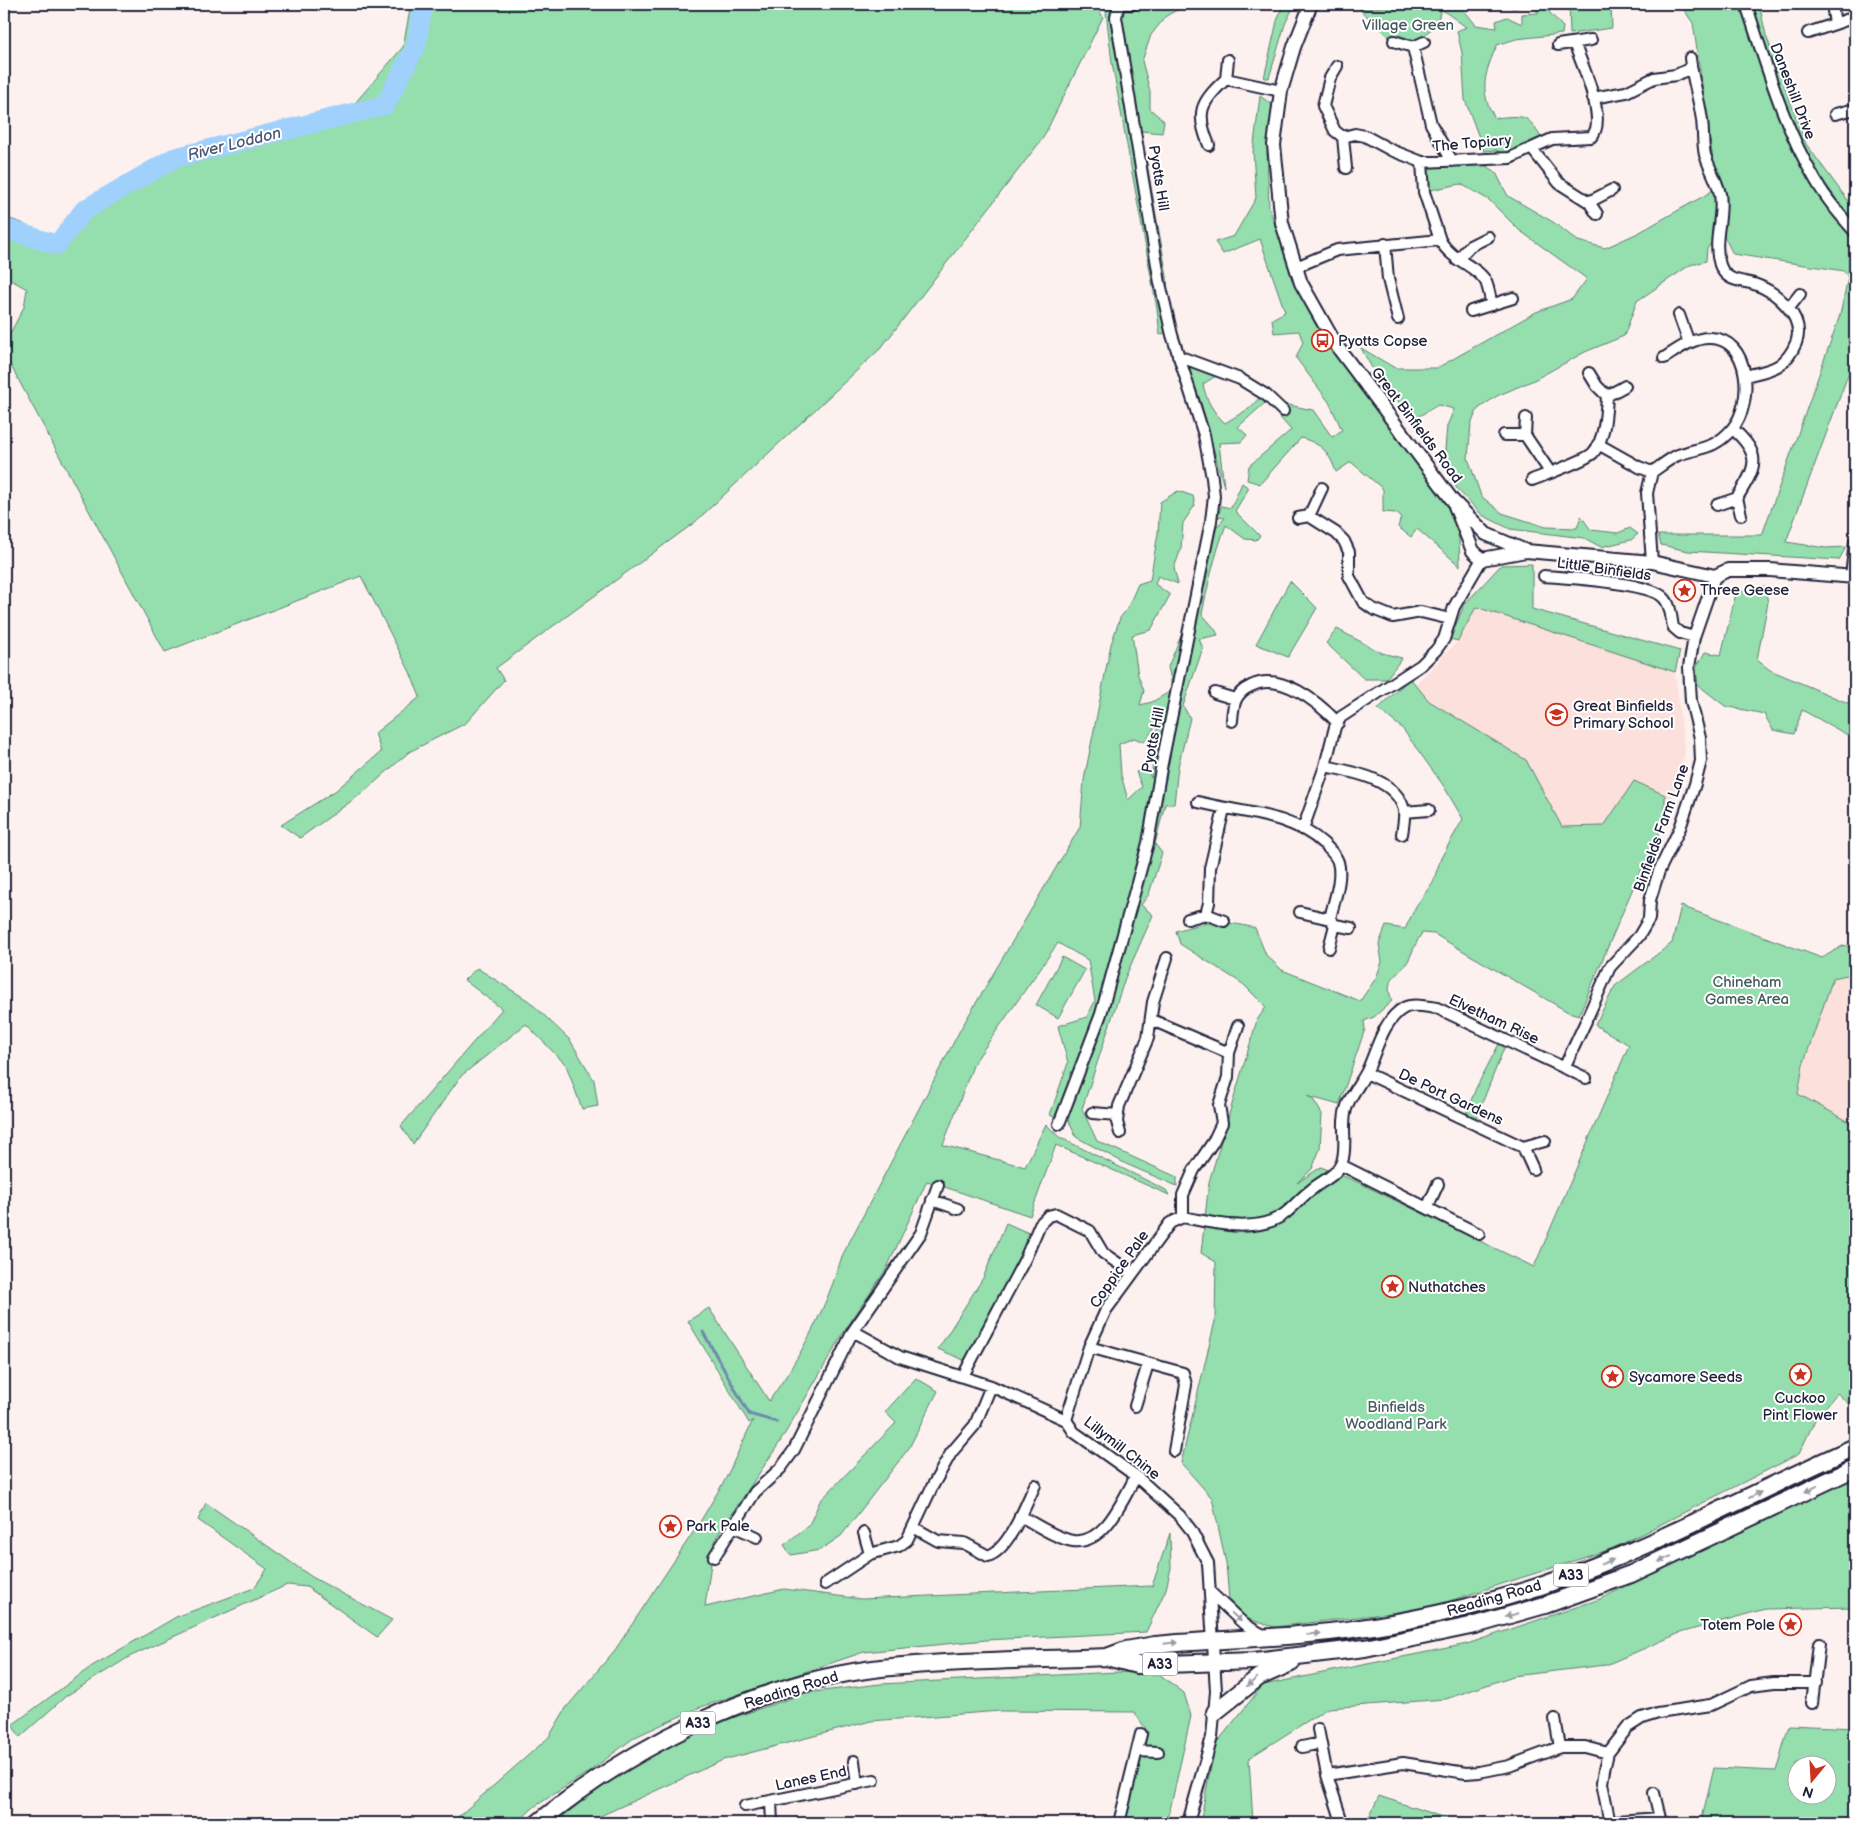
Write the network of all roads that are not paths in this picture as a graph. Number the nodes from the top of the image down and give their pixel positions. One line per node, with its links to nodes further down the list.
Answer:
1 (1120, 4): 2 (street); 45 (street, Pyotts Hill)
2 (1132, 4)
3 (1311, 4): 18 (street, Great Binfields Road)
4 (1746, 4): 31 (street, Daneshill Drive)
5 (1833, 11): 7 (street)
6 (1855, 17): 7 (street)
7 (1835, 24): 8 (street)
8 (1808, 33)
9 (1591, 40): 12 (street)
10 (1394, 41): 14 (street)
11 (1424, 42): 14 (street)
12 (1574, 44): 13 (street); 19 (street, The Topiary)
13 (1558, 46)
14 (1413, 47): 25 (street)
15 (1228, 60): 17 (street)
16 (1337, 66): 22 (street)
17 (1226, 78): 18 (street); 23 (street)
18 (1281, 91): 36 (street, Great Binfields Road)
19 (1593, 98): 24 (street, The Topiary); 40 (street)
20 (1855, 109): 21 (street)
21 (1836, 114)
22 (1343, 137): 26 (street); 27 (street)
23 (1209, 145)
24 (1532, 149): 25 (street, The Topiary); 29 (street)
25 (1452, 161): 26 (street, The Topiary)
26 (1422, 162): 33 (street, The Topiary)
27 (1346, 168)
28 (1612, 190): 29 (street)
29 (1589, 202): 30 (street)
30 (1597, 214)
31 (1855, 232)
32 (1488, 238): 35 (street)
33 (1440, 240): 34 (street); 35 (street)
34 (1385, 244): 36 (street); 43 (street)
35 (1457, 260): 39 (street)
36 (1296, 267): 62 (street, Great Binfields Road)
37 (1800, 294): 40 (street)
38 (1513, 298): 39 (street)
39 (1492, 305): 41 (street)
40 (1789, 308): 48 (street)
41 (1471, 311)
42 (1679, 315): 44 (street)
43 (1398, 319)
44 (1689, 343): 46 (street); 48 (street)
45 (1178, 356): 51 (street); 104 (street, Pyotts Hill)
46 (1664, 358)
47 (1589, 373): 50 (street)
48 (1745, 376): 53 (street)
49 (1625, 386): 50 (street)
50 (1607, 396): 56 (street)
51 (1283, 410)
52 (1526, 418): 55 (street)
53 (1733, 429): 58 (street); 61 (street)
54 (1504, 435): 55 (street)
55 (1524, 435): 57 (street)
56 (1598, 444): 57 (street); 58 (street)
57 (1550, 472): 59 (street)
58 (1652, 472): 71 (street)
59 (1532, 480)
60 (1322, 488): 65 (street)
61 (1737, 498): 63 (street); 64 (street)
62 (1453, 501): 67 (street, Great Binfields Road); 70 (street, Great Binfields Road)
63 (1717, 505)
64 (1741, 515)
65 (1309, 516): 66 (street); 75 (street)
66 (1298, 518)
67 (1490, 536): 69 (street, Great Binfields Road); 70 (street); 70 (street)
68 (1855, 542): 74 (street)
69 (1526, 550): 70 (street, Great Binfields Road); 71 (street, Great Binfields Road)
70 (1481, 554): 75 (street)
71 (1652, 562): 73 (street, Great Binfields Road)
72 (1544, 576): 76 (street, Little Binfields)
73 (1715, 576): 74 (street, Great Binfields Road); 76 (street, Binfields Farm Lane)
74 (1853, 577)
75 (1450, 619): 80 (street)
76 (1694, 637): 99 (street, Binfields Farm Lane)
77 (1215, 693): 78 (street)
78 (1235, 699): 79 (street); 80 (street)
79 (1232, 720)
80 (1338, 722): 81 (street)
81 (1325, 766): 85 (street); 86 (street)
82 (1198, 802): 83 (street)
83 (1224, 809): 86 (street); 89 (street)
84 (1429, 810): 85 (street)
85 (1404, 812): 87 (street)
86 (1303, 829): 92 (street)
87 (1402, 834)
88 (1300, 912): 92 (street)
89 (1206, 914): 90 (street); 91 (street)
90 (1188, 919)
91 (1224, 921)
92 (1333, 922): 93 (street); 94 (street)
93 (1351, 928)
94 (1329, 948)
95 (1167, 958): 96 (street)
96 (1152, 1020): 98 (street); 103 (street)
97 (1238, 1026): 98 (street)
98 (1229, 1053): 115 (street)
99 (1564, 1068): 100 (street, Elvetham Rise); 101 (street, Elvetham Rise)
100 (1366, 1073): 107 (street, De Port Gardens); 108 (street, Elvetham Rise)
101 (1586, 1078)
102 (1092, 1113): 103 (street)
103 (1118, 1115): 105 (street)
104 (1059, 1124)
105 (1120, 1133)
106 (1545, 1141): 107 (street)
107 (1523, 1147): 109 (street)
108 (1341, 1165): 113 (street); 115 (street)
109 (1533, 1169)
110 (1438, 1184): 113 (street)
111 (938, 1185): 112 (street)
112 (932, 1200): 114 (street); 118 (street)
113 (1426, 1208): 116 (street)
114 (958, 1209)
115 (1183, 1217): 117 (street, Coppice Pale)
116 (1479, 1234)
117 (1132, 1273): 119 (street, Coppice Pale); 121 (street)
118 (854, 1331): 121 (street, Lillymill Chine); 131 (street)
119 (1089, 1347): 120 (street); 124 (street, Coppice Pale)
120 (1148, 1364): 123 (street); 126 (street)
121 (963, 1376): 122 (street, Lillymill Chine)
122 (991, 1386): 124 (street, Lillymill Chine); 132 (street)
123 (1135, 1406)
124 (1066, 1420): 128 (street, Lillymill Chine)
125 (1855, 1447): 139 (highway, Reading Road / A33, one-way to 125)
126 (1174, 1451)
127 (1855, 1468): 142 (highway, Reading Road / A33, one-way to 142)
128 (1136, 1476): 130 (street); 138 (street, Lillymill Chine)
129 (1035, 1485): 130 (street)
130 (1020, 1516): 132 (street)
131 (733, 1526): 134 (street); 136 (street)
132 (914, 1527): 135 (street)
133 (864, 1533): 135 (street)
134 (757, 1537)
135 (870, 1554): 137 (street)
136 (714, 1557)
137 (825, 1584)
138 (1211, 1593): 139 (street, one-way to 139); 140 (street, Lillymill Chine)
139 (1265, 1636): 140 (highway, Reading Road / A33)
140 (1213, 1639): 142 (highway); 143 (highway, Reading Road / A33, one-way to 140); 144 (street, Lillymill Chine)
141 (1819, 1644): 145 (street)
142 (1330, 1652): 144 (highway, Reading Road / A33); 147 (highway, one-way to 147)
143 (1107, 1657): 144 (highway, Reading Road / A33); 166 (highway, Reading Road / A33)
144 (1214, 1662): 147 (street, Lillymill Chine)
145 (1815, 1683): 146 (street); 156 (street)
146 (1812, 1703)
147 (1215, 1712): 169 (street, Lillymill Chine)
148 (1555, 1719): 153 (street)
149 (1318, 1729): 151 (street)
150 (1141, 1734): 154 (street)
151 (1321, 1744): 152 (street); 158 (street)
152 (1302, 1747)
153 (1560, 1747): 156 (street); 158 (street)
154 (1137, 1751): 155 (street); 168 (street)
155 (1158, 1752)
156 (1608, 1753): 164 (street)
157 (854, 1761): 160 (street, Lanes End)
158 (1327, 1774): 165 (street)
159 (874, 1780): 160 (street, Lanes End)
160 (857, 1784): 162 (street, Lanes End)
161 (1654, 1794): 164 (street)
162 (771, 1802): 163 (street, Lanes End); 167 (street, Lanes End)
163 (745, 1806)
164 (1610, 1821)
165 (1342, 1822)
166 (538, 1823)
167 (772, 1823)
168 (1119, 1823)
169 (1188, 1823)

